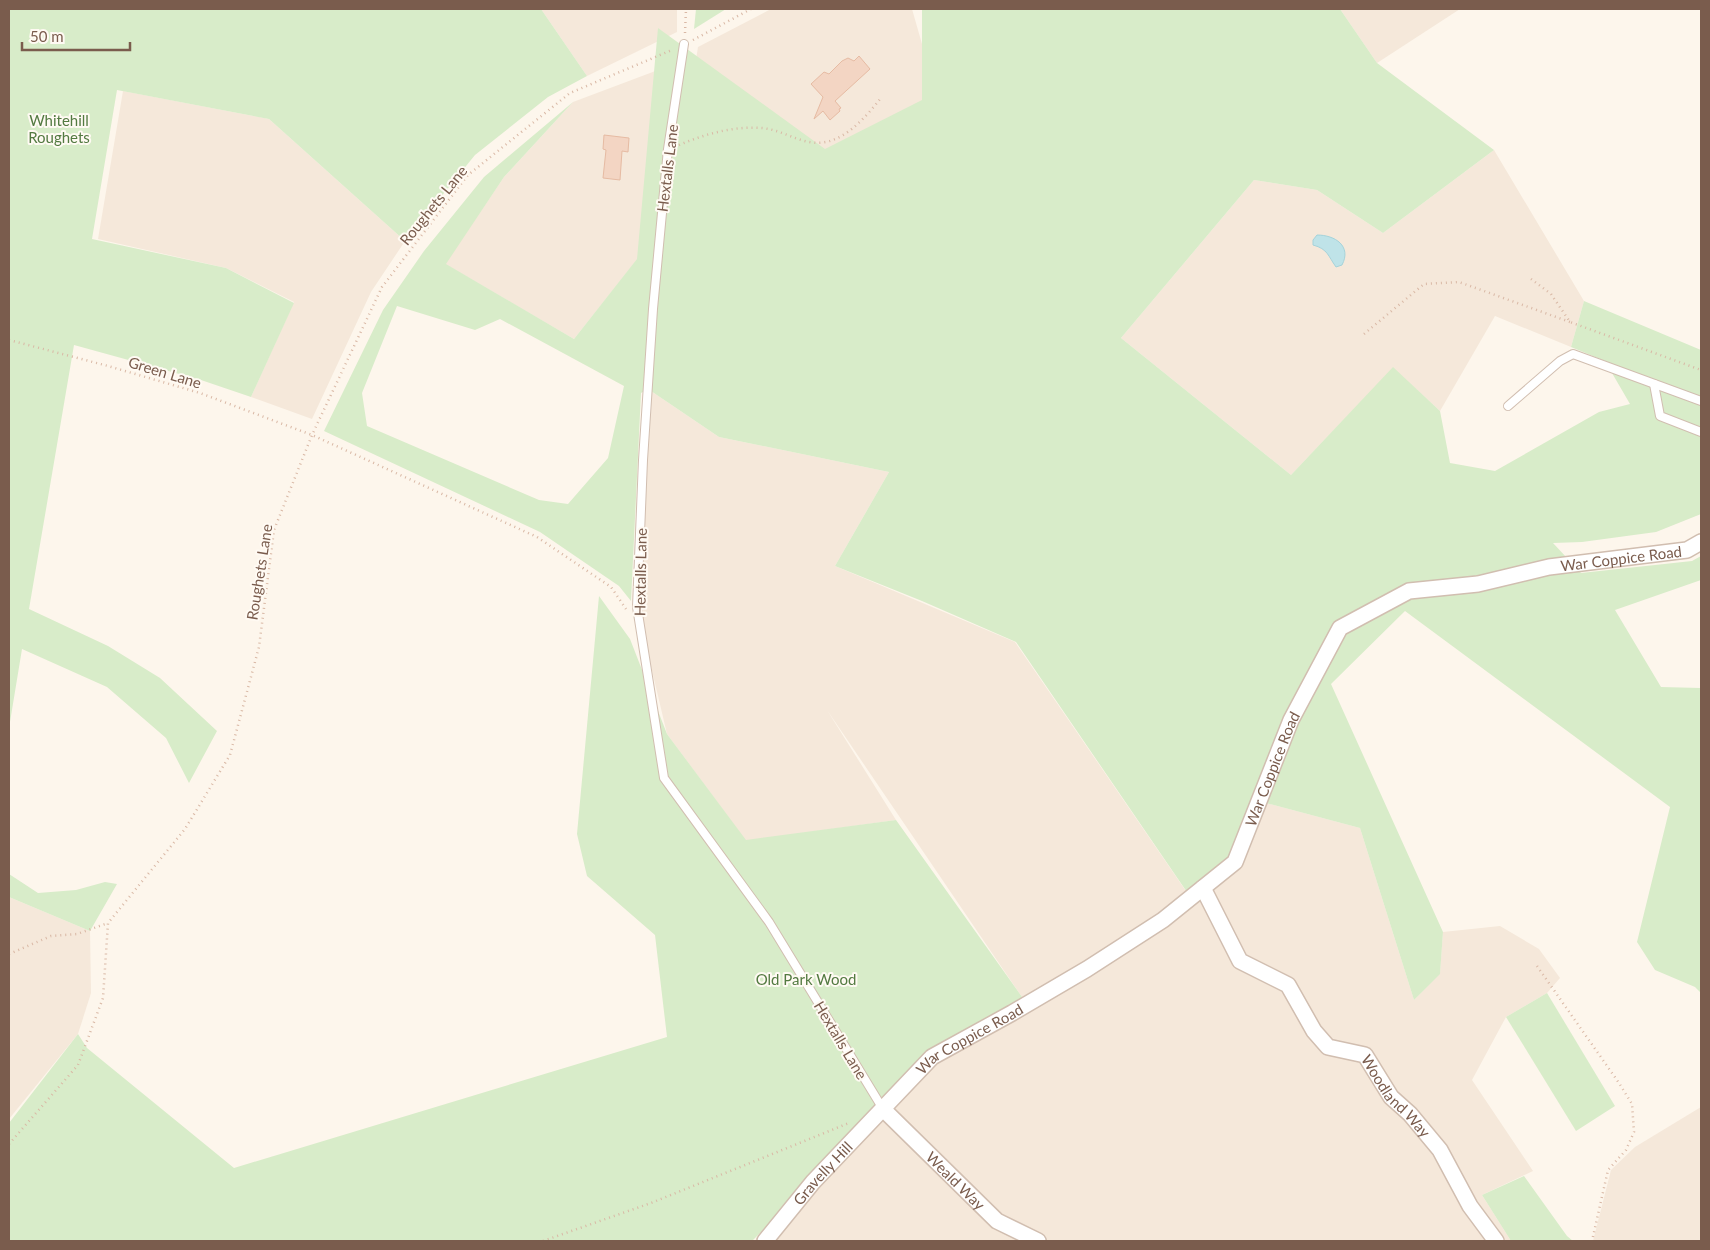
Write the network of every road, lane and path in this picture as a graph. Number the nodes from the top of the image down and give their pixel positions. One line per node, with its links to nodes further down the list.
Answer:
1 (686, 9): 3 (path)
2 (751, 9): 3 (path)
3 (684, 44): 5 (lane, Hextalls Lane); 15 (path, Roughets Lane)
4 (881, 98): 5 (path)
5 (668, 149): 17 (lane, Hextalls Lane)
6 (1531, 279): 7 (path)
7 (1570, 322): 8 (path); 10 (path)
8 (1364, 334)
9 (9, 340): 15 (path, Green Lane)
10 (1701, 370)
11 (1654, 384): 12 (lane); 13 (lane); 14 (lane)
12 (1701, 401)
13 (1508, 406)
14 (1701, 432)
15 (312, 435): 17 (path, Green Lane); 19 (path, Roughets Lane)
16 (1701, 542): 18 (street, War Coppice Road)
17 (640, 631): 22 (lane, Hextalls Lane)
18 (1203, 888): 22 (street, War Coppice Road); 28 (street, Woodland Way)
19 (108, 924): 20 (path); 24 (path)
20 (9, 954)
21 (1537, 966): 29 (path)
22 (883, 1109): 26 (street, Gravelly Hill); 27 (street, Weald Way)
23 (857, 1120): 25 (path)
24 (9, 1144)
25 (543, 1241)
26 (765, 1241)
27 (1038, 1241)
28 (1496, 1241)
29 (1592, 1241)

